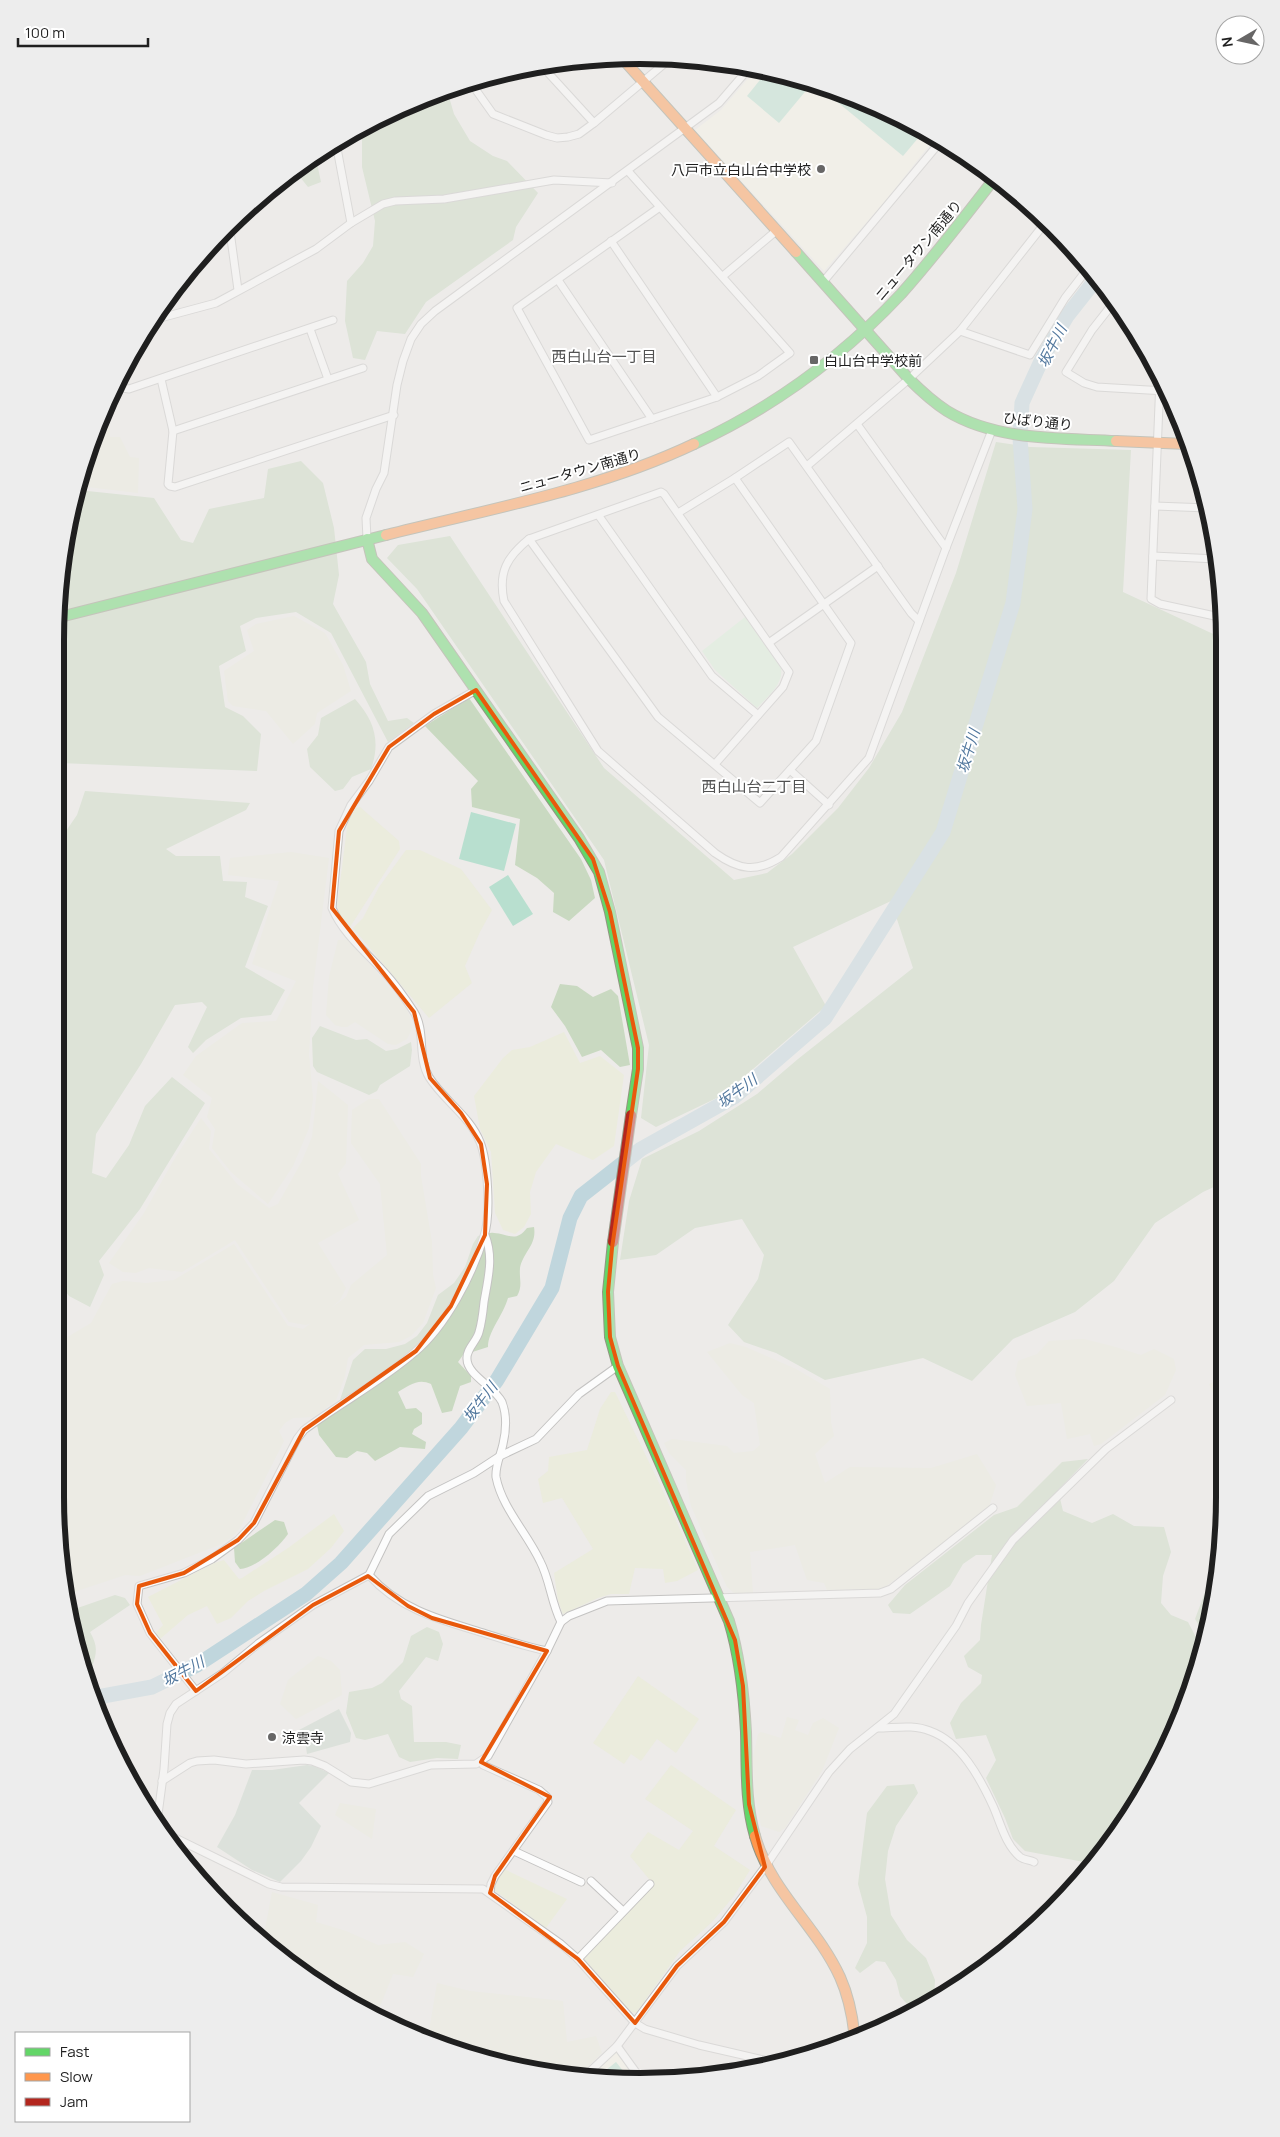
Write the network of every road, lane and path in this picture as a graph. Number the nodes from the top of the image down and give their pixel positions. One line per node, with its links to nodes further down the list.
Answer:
1 (628, 64): 5 (street, ひばり通り)
2 (664, 65): 5 (street)
3 (547, 72): 7 (street)
4 (744, 74): 8 (street)
5 (644, 82): 7 (street); 8 (street, ひばり通り)
6 (475, 88): 7 (street)
7 (594, 123)
8 (685, 129): 11 (street); 17 (street, ひばり通り)
9 (937, 146): 23 (street)
10 (337, 150): 15 (street)
11 (628, 171): 12 (street); 14 (street)
12 (612, 183): 15 (street); 39 (street)
13 (991, 183): 29 (street, ニュータウン南通り)
14 (660, 207): 19 (street); 21 (street)
15 (351, 223): 24 (street)
16 (1041, 227): 30 (street)
17 (776, 231): 21 (street); 23 (street, ひばり通り)
18 (231, 236): 24 (street)
19 (611, 241): 22 (street); 38 (street)
20 (1084, 274): 30 (street)
21 (722, 276): 38 (street)
22 (558, 280): 40 (street); 40 (street)
23 (822, 282): 29 (street, ひばり通り)
24 (238, 290): 26 (street)
25 (1110, 307): 36 (street)
26 (163, 318)
27 (333, 320): 28 (street)
28 (310, 329): 32 (street); 33 (street)
29 (865, 330): 34 (street, ひばり通り); 52 (street, ニュータウン南通り)
30 (960, 331): 34 (street)
31 (364, 368): 33 (street)
32 (161, 379): 35 (street); 42 (street)
33 (328, 379): 42 (street)
34 (909, 379): 41 (street); 43 (street, ひばり通り)
35 (123, 385)
36 (1160, 391)
37 (1162, 395): 44 (street)
38 (717, 397): 40 (street)
39 (394, 414): 42 (street); 52 (street)
40 (652, 419)
41 (857, 424): 46 (street); 54 (street)
42 (173, 430)
43 (997, 431): 44 (street, ひばり通り); 54 (street)
44 (1157, 442): 45 (street, ひばり通り); 48 (street)
45 (1182, 444)
46 (807, 466): 47 (street); 57 (street)
47 (735, 478): 50 (street); 58 (street)
48 (1155, 506): 49 (street); 55 (street)
49 (1201, 508)
50 (678, 513): 51 (street); 62 (street)
51 (599, 516): 53 (street); 64 (street)
52 (367, 539): 59 (street, ニュータウン南通り); 63 (street)
53 (529, 539): 65 (street); 67 (street)
54 (946, 548): 61 (street)
55 (1153, 556): 56 (street); 60 (street)
56 (1210, 559)
57 (878, 566): 58 (street); 61 (street)
58 (824, 604): 62 (street); 66 (street)
59 (65, 616)
60 (1215, 616)
61 (920, 621): 67 (street)
62 (770, 642): 64 (street)
63 (476, 690): 68 (street); 69 (street)
64 (758, 715): 65 (street)
65 (715, 764): 66 (street)
66 (790, 770): 67 (street)
67 (829, 805)
68 (485, 1235): 71 (street); 77 (street)
69 (618, 1366): 71 (street); 74 (street)
70 (1171, 1400): 78 (street)
71 (500, 1456): 73 (street); 75 (street)
72 (994, 1508): 74 (street)
73 (369, 1575): 76 (street); 77 (street)
74 (719, 1598): 75 (street); 85 (street)
75 (561, 1622): 76 (street)
76 (547, 1651): 79 (street)
77 (196, 1691): 80 (street)
78 (877, 1728): 84 (street); 85 (street)
79 (481, 1762): 80 (street); 83 (street)
80 (162, 1781): 81 (street)
81 (158, 1812)
82 (176, 1839): 89 (street)
83 (514, 1851): 87 (street); 89 (street)
84 (1034, 1862)
85 (766, 1867): 92 (street); 93 (street)
86 (591, 1881): 90 (street)
87 (581, 1882)
88 (650, 1884): 90 (street)
89 (490, 1893): 91 (street)
90 (624, 1911): 91 (street)
91 (578, 1959): 92 (street)
92 (634, 2023): 94 (street); 95 (street)
93 (854, 2032)
94 (617, 2046): 96 (street); 97 (street)
95 (763, 2060)
96 (591, 2071)
97 (636, 2073)

